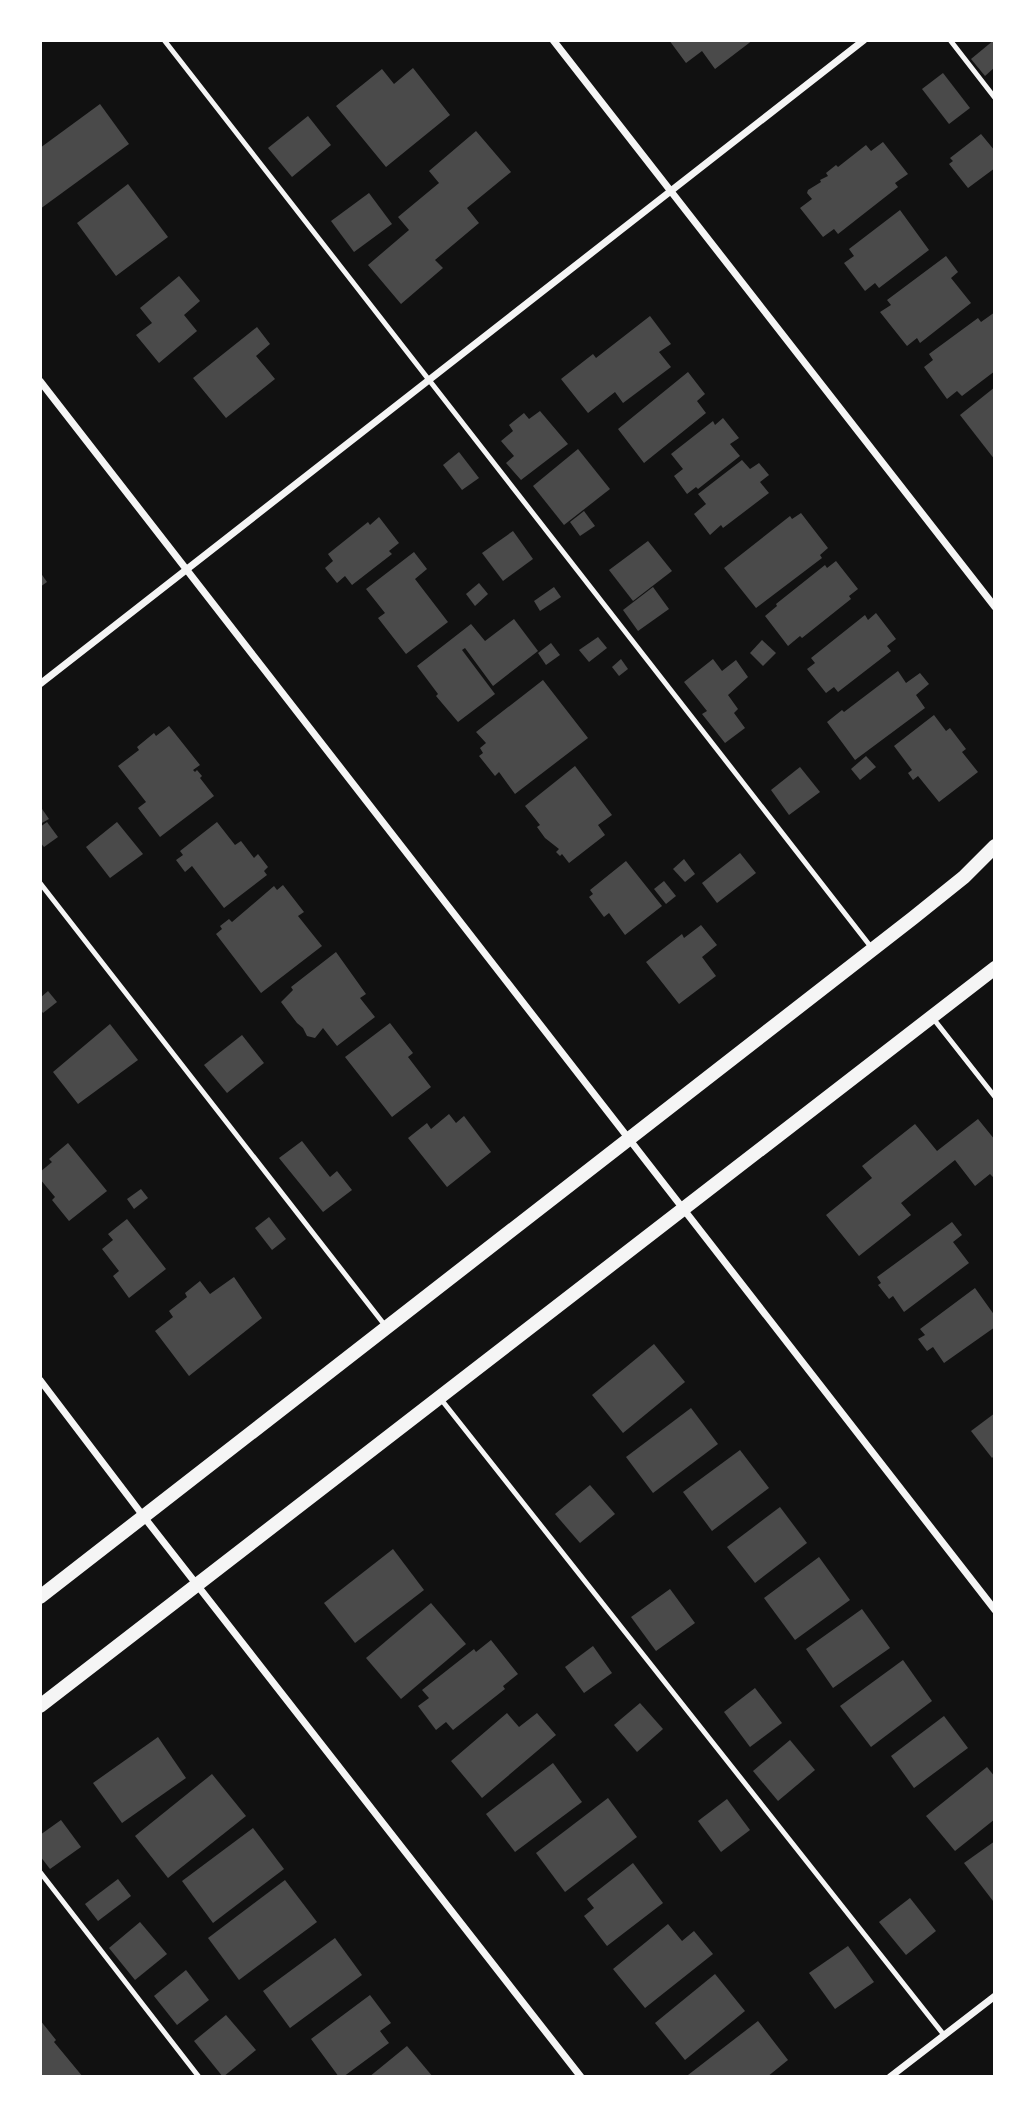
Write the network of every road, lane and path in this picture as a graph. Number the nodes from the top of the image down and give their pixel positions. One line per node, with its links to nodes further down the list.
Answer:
1 (164, 40): 7 (lane)
2 (553, 40): 6 (street)
3 (864, 40): 6 (street)
4 (950, 40): 5 (lane)
5 (995, 98)
6 (671, 191): 7 (street); 10 (street)
7 (429, 380): 9 (street); 14 (lane)
8 (40, 381): 9 (street)
9 (187, 569): 11 (street); 18 (street)
10 (995, 607)
11 (40, 684)
12 (995, 846): 14 (main road)
13 (40, 883): 20 (lane)
14 (873, 950): 18 (main road)
15 (995, 968): 16 (main road)
16 (932, 1017): 17 (lane); 19 (main road)
17 (995, 1097)
18 (631, 1140): 19 (street); 20 (main road)
19 (683, 1209): 22 (main road); 26 (street)
20 (387, 1328): 23 (main road)
21 (40, 1380): 23 (street)
22 (440, 1397): 24 (main road); 30 (lane)
23 (144, 1517): 24 (street); 25 (main road)
24 (197, 1584): 27 (main road); 32 (street)
25 (40, 1597)
26 (995, 1610)
27 (40, 1706)
28 (40, 1872): 31 (lane)
29 (995, 1996): 30 (street)
30 (944, 2035): 33 (street)
31 (199, 2077)
32 (581, 2077)
33 (890, 2077)

